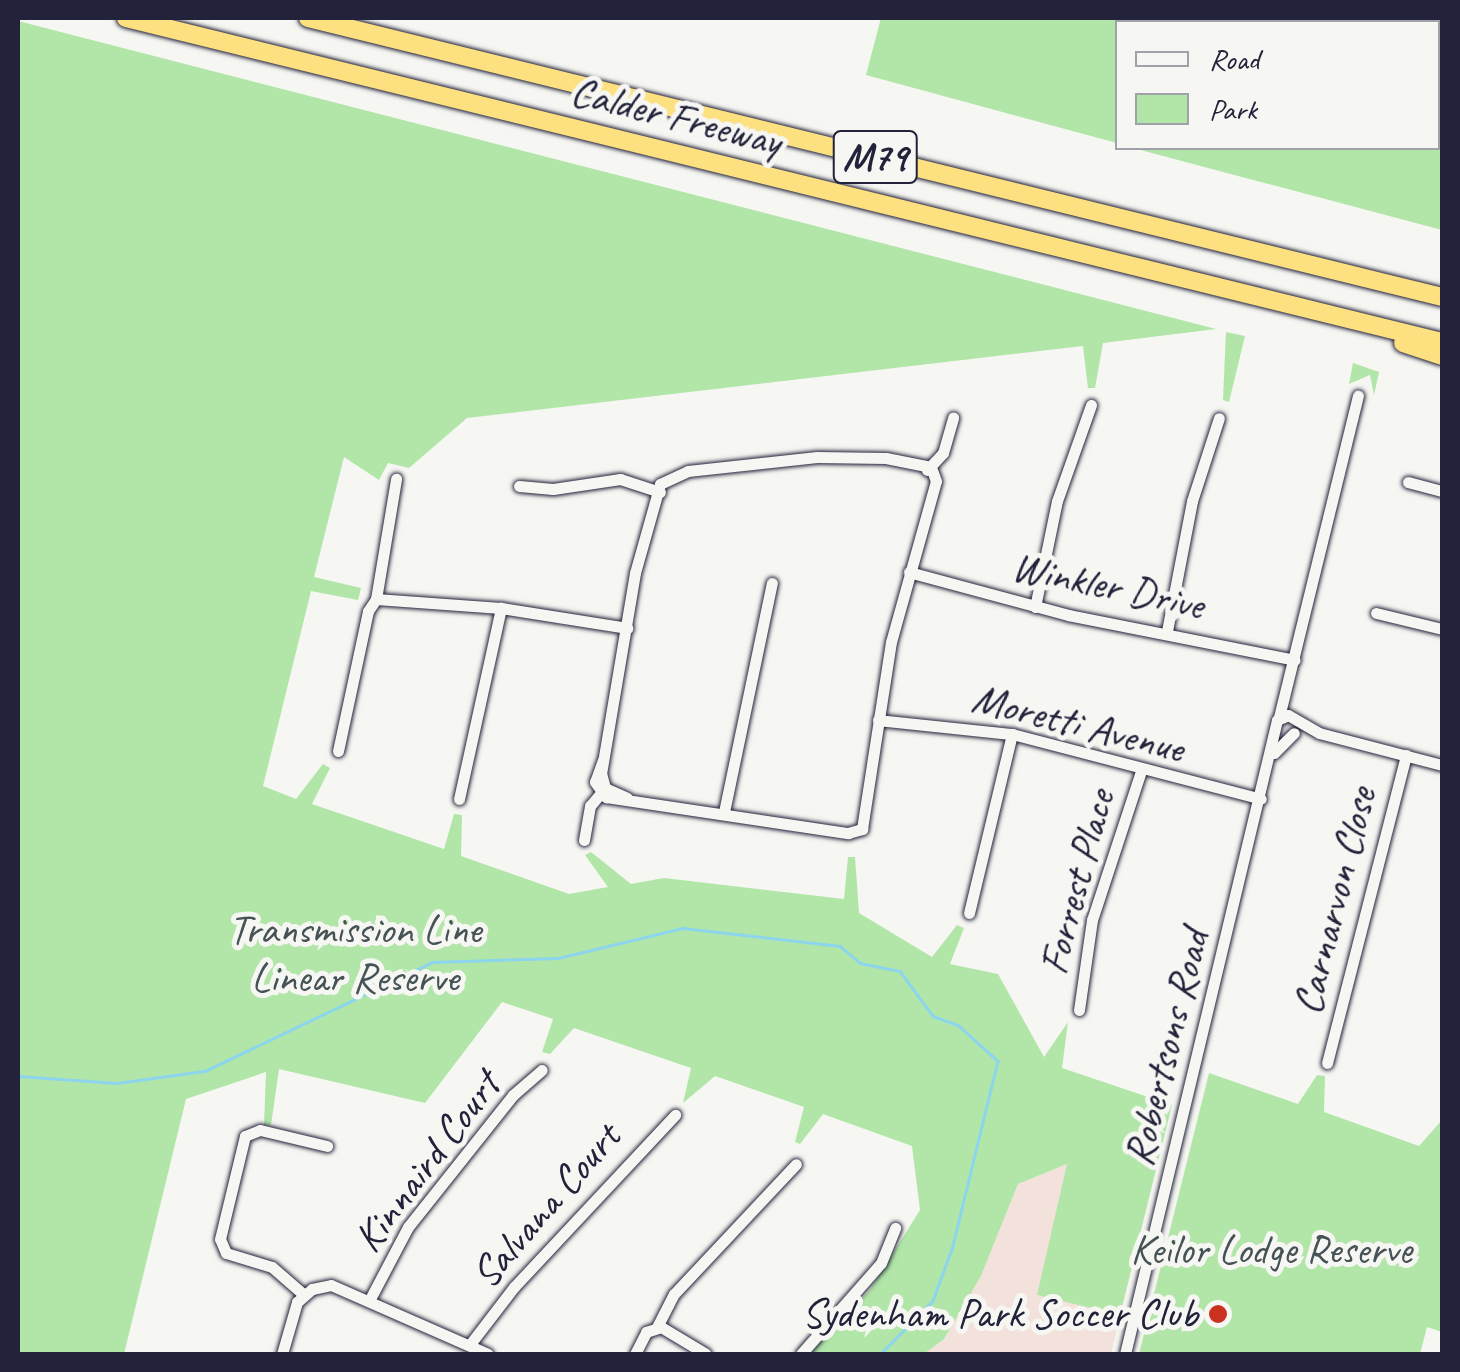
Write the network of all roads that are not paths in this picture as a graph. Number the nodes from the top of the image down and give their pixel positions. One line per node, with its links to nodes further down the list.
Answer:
1 (126, 18): 3 (highway, Calder Freeway / M79)
2 (308, 18): 4 (highway, Calder Freeway / M79)
3 (1148, 269): 5 (highway, Calder Freeway / M79); 6 (highway)
4 (1442, 296)
5 (1442, 342)
6 (1442, 356)
7 (1358, 396): 26 (street)
8 (1091, 405): 20 (street)
9 (953, 417): 11 (street)
10 (1220, 418): 25 (street)
11 (929, 469): 15 (street); 17 (street)
12 (396, 479): 19 (street)
13 (1408, 482): 16 (street)
14 (519, 486): 15 (street)
15 (658, 491): 23 (street)
16 (1442, 491)
17 (909, 572): 20 (street, Winkler Drive); 28 (street)
18 (772, 583): 40 (street)
19 (376, 599): 21 (street); 32 (street)
20 (1035, 606): 25 (street, Winkler Drive)
21 (501, 608): 23 (street); 38 (street)
22 (1376, 613): 24 (street)
23 (627, 628): 37 (street)
24 (1442, 628)
25 (1167, 631): 26 (street, Winkler Drive)
26 (1295, 660): 27 (street)
27 (1288, 689): 29 (street, Robertsons Road); 30 (street)
28 (878, 720): 31 (street, Moretti Avenue); 40 (street)
29 (1277, 725): 30 (street); 30 (street); 34 (street, Robertsons Road)
30 (1293, 727): 33 (street); 34 (street, Robertsons Road)
31 (1012, 734): 36 (street, Moretti Avenue); 42 (street)
32 (338, 751)
33 (1406, 755): 35 (street); 44 (street, Carnarvon Close)
34 (1272, 757): 39 (street, Robertsons Road)
35 (1442, 766)
36 (1140, 771): 39 (street, Moretti Avenue); 43 (street, Forrest Place)
37 (602, 791): 40 (street); 41 (street)
38 (459, 799)
39 (1261, 800): 59 (street, Robertsons Road)
40 (724, 812)
41 (584, 840)
42 (968, 913)
43 (1079, 1010)
44 (1327, 1063)
45 (542, 1070): 51 (street, Kinnaird Court)
46 (675, 1116): 53 (street, Salvana Court)
47 (327, 1146): 50 (street)
48 (796, 1164): 52 (street)
49 (895, 1228): 58 (street)
50 (303, 1294): 51 (street); 54 (street)
51 (370, 1298): 53 (street)
52 (657, 1327): 56 (street); 57 (street)
53 (471, 1344): 55 (street)
54 (282, 1354)
55 (488, 1354)
56 (635, 1354)
57 (706, 1354)
58 (801, 1354)
59 (1125, 1354)

